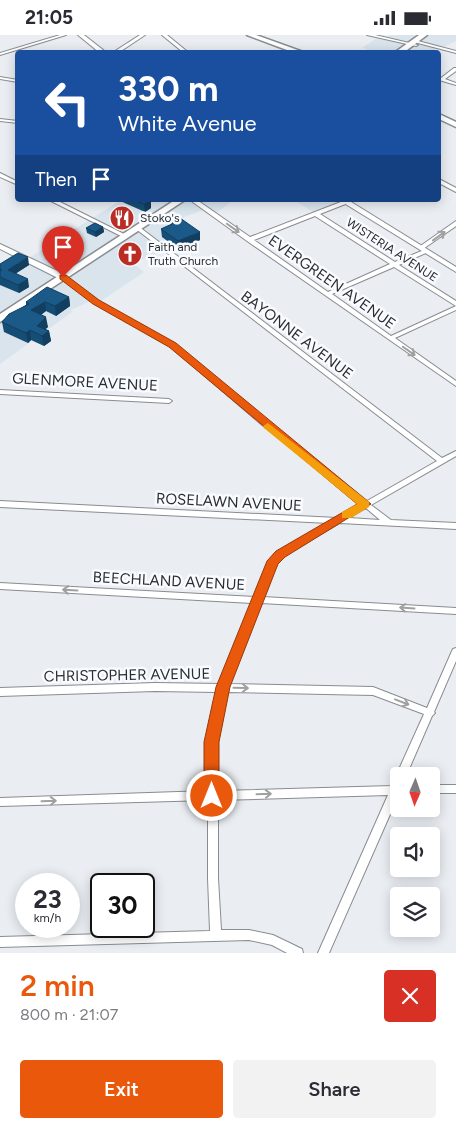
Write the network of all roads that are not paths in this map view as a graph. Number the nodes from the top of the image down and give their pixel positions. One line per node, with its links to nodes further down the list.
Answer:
1 (64, 35): 17 (street)
2 (81, 35): 10 (street)
3 (143, 35): 11 (street)
4 (164, 35): 12 (street)
5 (250, 35): 13 (main road)
6 (369, 35): 9 (street)
7 (424, 35): 9 (main road)
8 (431, 35): 9 (main road)
9 (415, 43): 14 (main road); 15 (main road); 16 (street)
10 (101, 50)
11 (119, 50)
12 (183, 50)
13 (294, 50)
14 (402, 50)
15 (409, 50)
16 (456, 52)
17 (0, 54)
18 (456, 69): 20 (street)
19 (0, 78): 21 (street)
20 (441, 79)
21 (15, 80)
22 (441, 80): 23 (street)
23 (456, 84)
24 (441, 118): 27 (main road)
25 (0, 120): 26 (street)
26 (15, 122)
27 (456, 125)
28 (0, 175): 29 (street)
29 (15, 182)
30 (441, 182): 31 (street)
31 (456, 190)
32 (56, 202): 40 (street)
33 (177, 202): 39 (main road)
34 (196, 202): 41 (street, EVERGREEN AVENUE, one-way to 41)
35 (342, 202): 37 (street)
36 (346, 202): 43 (street)
37 (316, 214): 41 (street); 44 (street, WISTERIA AVENUE)
38 (456, 223): 43 (street, one-way to 38)
39 (138, 228): 40 (main road); 56 (street, BAYONNE AVENUE)
40 (125, 237): 46 (main road)
41 (249, 240): 47 (street, EVERGREEN AVENUE)
42 (0, 246): 46 (street)
43 (424, 250): 44 (street); 45 (street)
44 (395, 265): 47 (street); 48 (street, WISTERIA AVENUE)
45 (456, 270)
46 (63, 277): 50 (main road); 58 (street)
47 (328, 294): 51 (street, EVERGREEN AVENUE)
48 (456, 304)
49 (456, 308): 51 (street)
50 (0, 319)
51 (391, 339): 52 (street, EVERGREEN AVENUE, one-way to 52)
52 (456, 384)
53 (0, 392): 54 (street, GLENMORE AVENUE)
54 (169, 401)
55 (456, 453): 56 (street)
56 (442, 461): 58 (street)
57 (0, 504): 59 (street, ROSELAWN AVENUE)
58 (365, 504): 59 (street); 60 (street)
59 (337, 521): 60 (street, ROSELAWN AVENUE); 63 (street)
60 (389, 523): 61 (street, ROSELAWN AVENUE)
61 (456, 526)
62 (0, 586): 63 (street, BEECHLAND AVENUE, one-way to 62)
63 (259, 600): 64 (street, BEECHLAND AVENUE, one-way to 63); 66 (street)
64 (456, 611)
65 (456, 651): 68 (street)
66 (223, 687): 67 (street, CHRISTOPHER AVENUE); 68 (street, CHRISTOPHER AVENUE, one-way to 68); 73 (street)
67 (0, 692)
68 (430, 713): 69 (street)
69 (405, 767)
70 (390, 787): 73 (street, one-way to 70)
71 (440, 789): 72 (street)
72 (456, 789)
73 (212, 796): 74 (street, one-way to 73); 76 (street)
74 (0, 802)
75 (390, 803): 79 (street)
76 (216, 935): 77 (street); 78 (street)
77 (0, 941)
78 (298, 953)
79 (323, 953)

